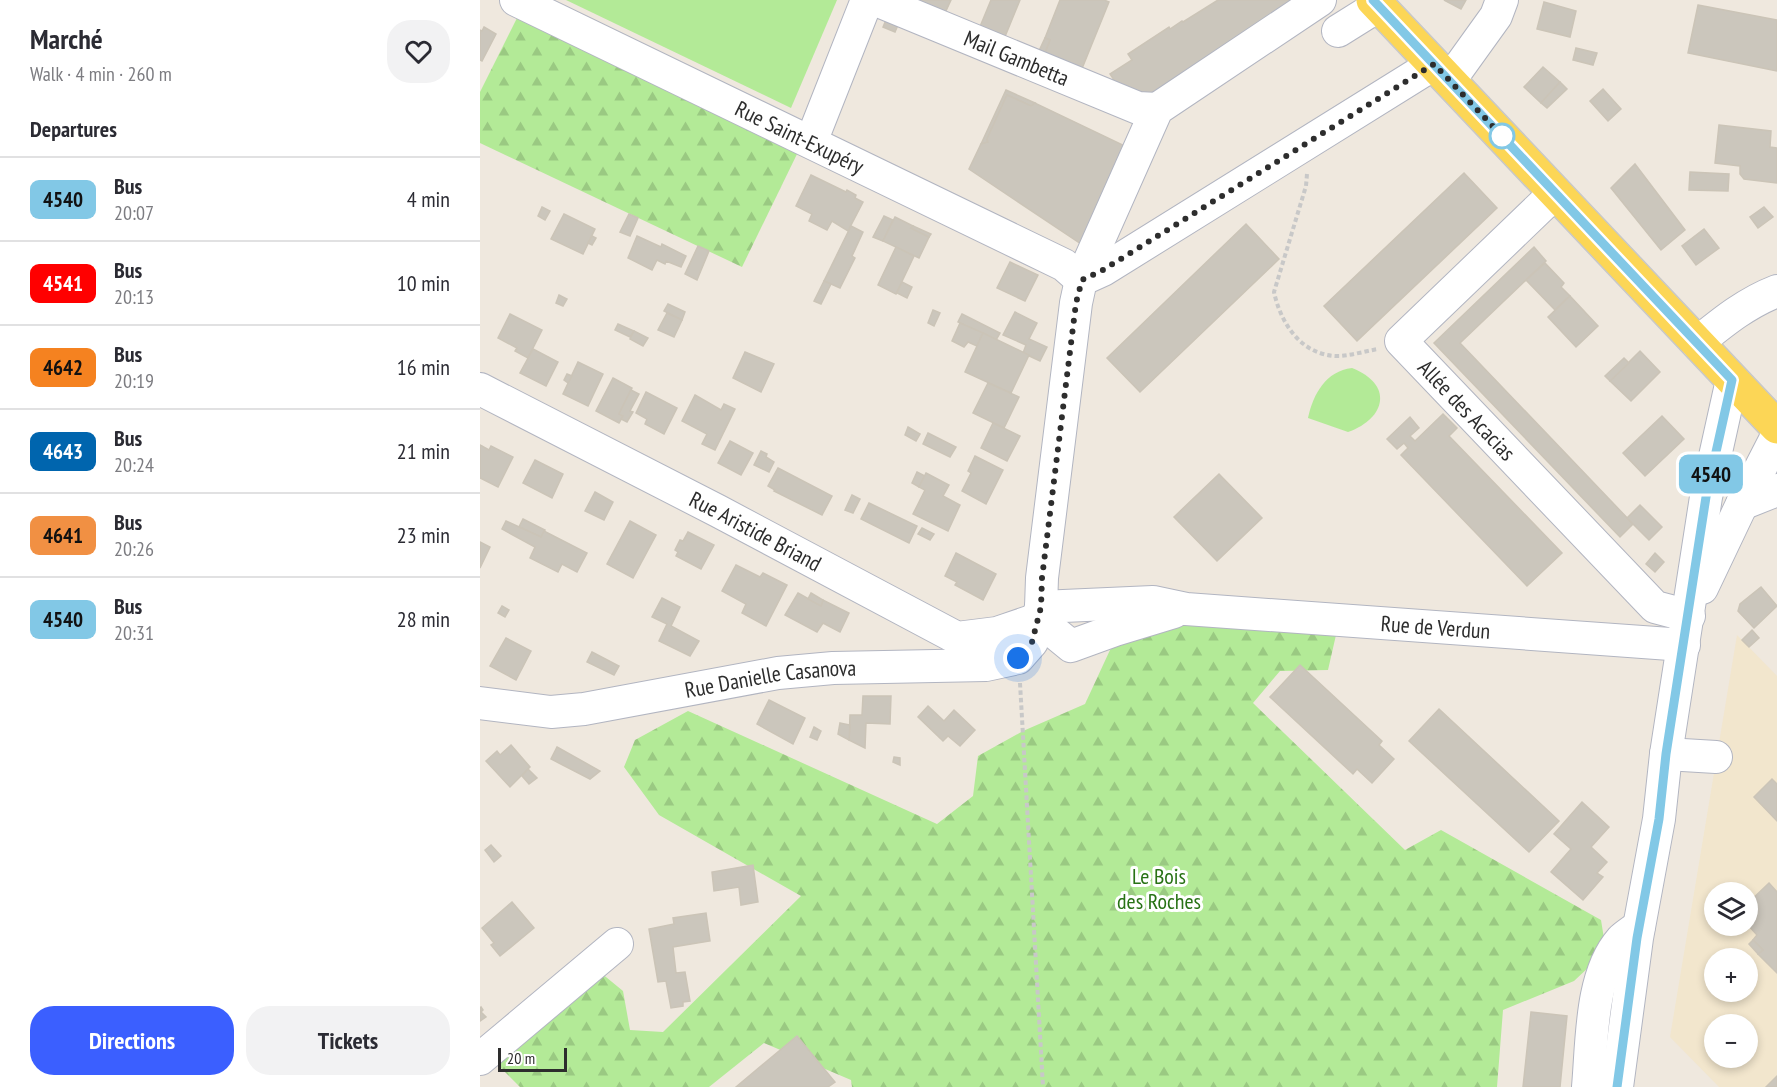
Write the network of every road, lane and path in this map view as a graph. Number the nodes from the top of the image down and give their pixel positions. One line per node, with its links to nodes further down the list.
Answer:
1 (867, 0): 10 (street)
2 (876, 0): 9 (street, Mail Gambetta)
3 (1320, 0): 9 (street)
4 (1502, 0): 8 (street)
5 (520, 1): 10 (street, Rue Saint-Exupéry)
6 (1376, 3): 7 (street); 8 (main road)
7 (1338, 31)
8 (1442, 72): 11 (street); 12 (main road)
9 (1157, 109): 13 (street)
10 (811, 142): 13 (street, Rue Saint-Exupéry)
11 (1298, 148): 13 (street); 15 (path)
12 (1555, 193): 15 (street, Allée des Acacias); 16 (main road)
13 (1082, 280): 24 (street)
14 (1777, 291): 16 (street)
15 (1401, 340): 25 (street, Allée des Acacias)
16 (1697, 343): 17 (main road)
17 (1732, 380): 19 (main road); 25 (street)
18 (480, 389): 27 (street, Rue Aristide Briand)
19 (1777, 427)
20 (1777, 436): 22 (street)
21 (1777, 490): 22 (street)
22 (1742, 504): 25 (street)
23 (1186, 609): 24 (street, Rue de Verdun); 25 (street, Rue de Verdun); 26 (street, Rue de Verdun)
24 (1040, 613): 26 (street); 27 (street); 28 (street)
25 (1686, 631): 30 (street)
26 (1071, 645): 28 (street, Rue de Verdun)
27 (956, 652): 28 (street, Rue Danielle Casanova); 29 (street, Rue Danielle Casanova)
28 (1018, 658): 35 (path)
29 (480, 703)
30 (1666, 754): 31 (street); 32 (street)
31 (1716, 757)
32 (1639, 926): 36 (street); 37 (street)
33 (617, 944): 34 (street)
34 (480, 1059)
35 (1043, 1087)
36 (1588, 1087)
37 (1617, 1087)

